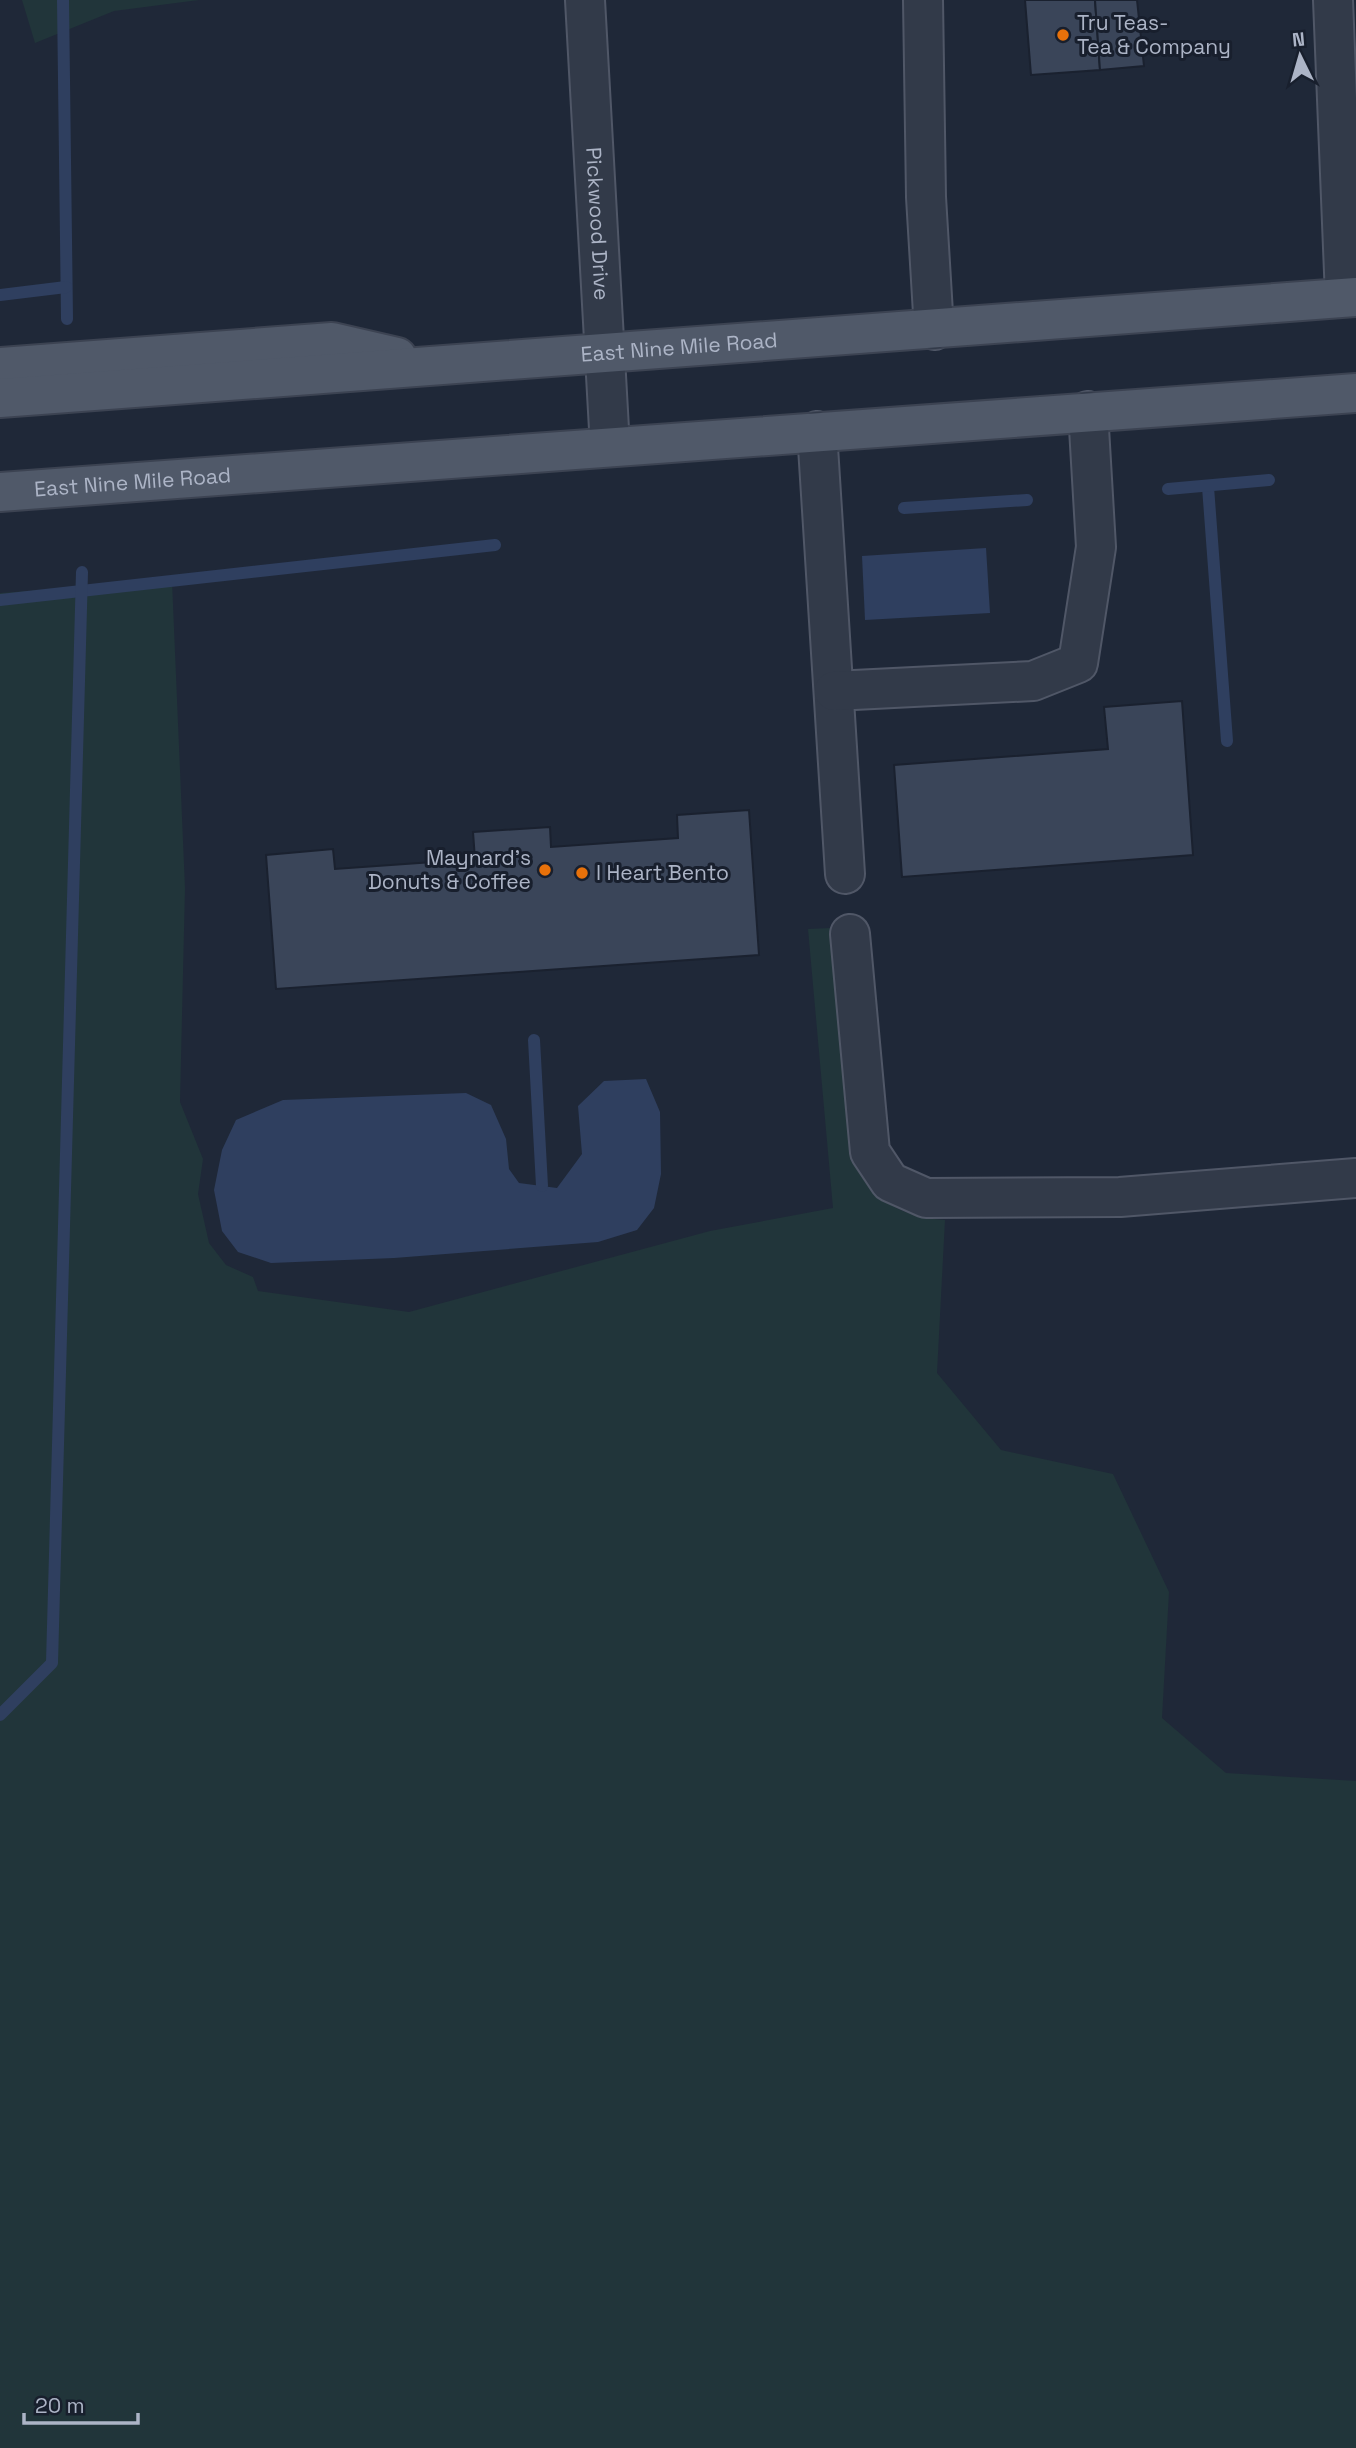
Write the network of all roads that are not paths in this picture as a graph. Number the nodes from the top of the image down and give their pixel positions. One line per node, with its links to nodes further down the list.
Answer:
1 (585, 0): 6 (street, Pickwood Drive)
2 (923, 0): 5 (street)
3 (1333, 0): 4 (street)
4 (1351, 297): 5 (main road, East Nine Mile Road)
5 (934, 330): 6 (main road, East Nine Mile Road)
6 (605, 353): 7 (main road, East Nine Mile Road); 13 (street, Pickwood Drive)
7 (433, 365): 8 (main road); 10 (main road, East Nine Mile Road)
8 (0, 367)
9 (1356, 393): 11 (main road, East Nine Mile Road)
10 (0, 398)
11 (1088, 411): 12 (main road, East Nine Mile Road); 15 (street)
12 (817, 431): 13 (main road, East Nine Mile Road); 15 (street)
13 (610, 447): 14 (main road, East Nine Mile Road)
14 (0, 492)
15 (834, 691): 16 (street)
16 (845, 874)
17 (850, 934): 18 (street)
18 (1356, 1178)

